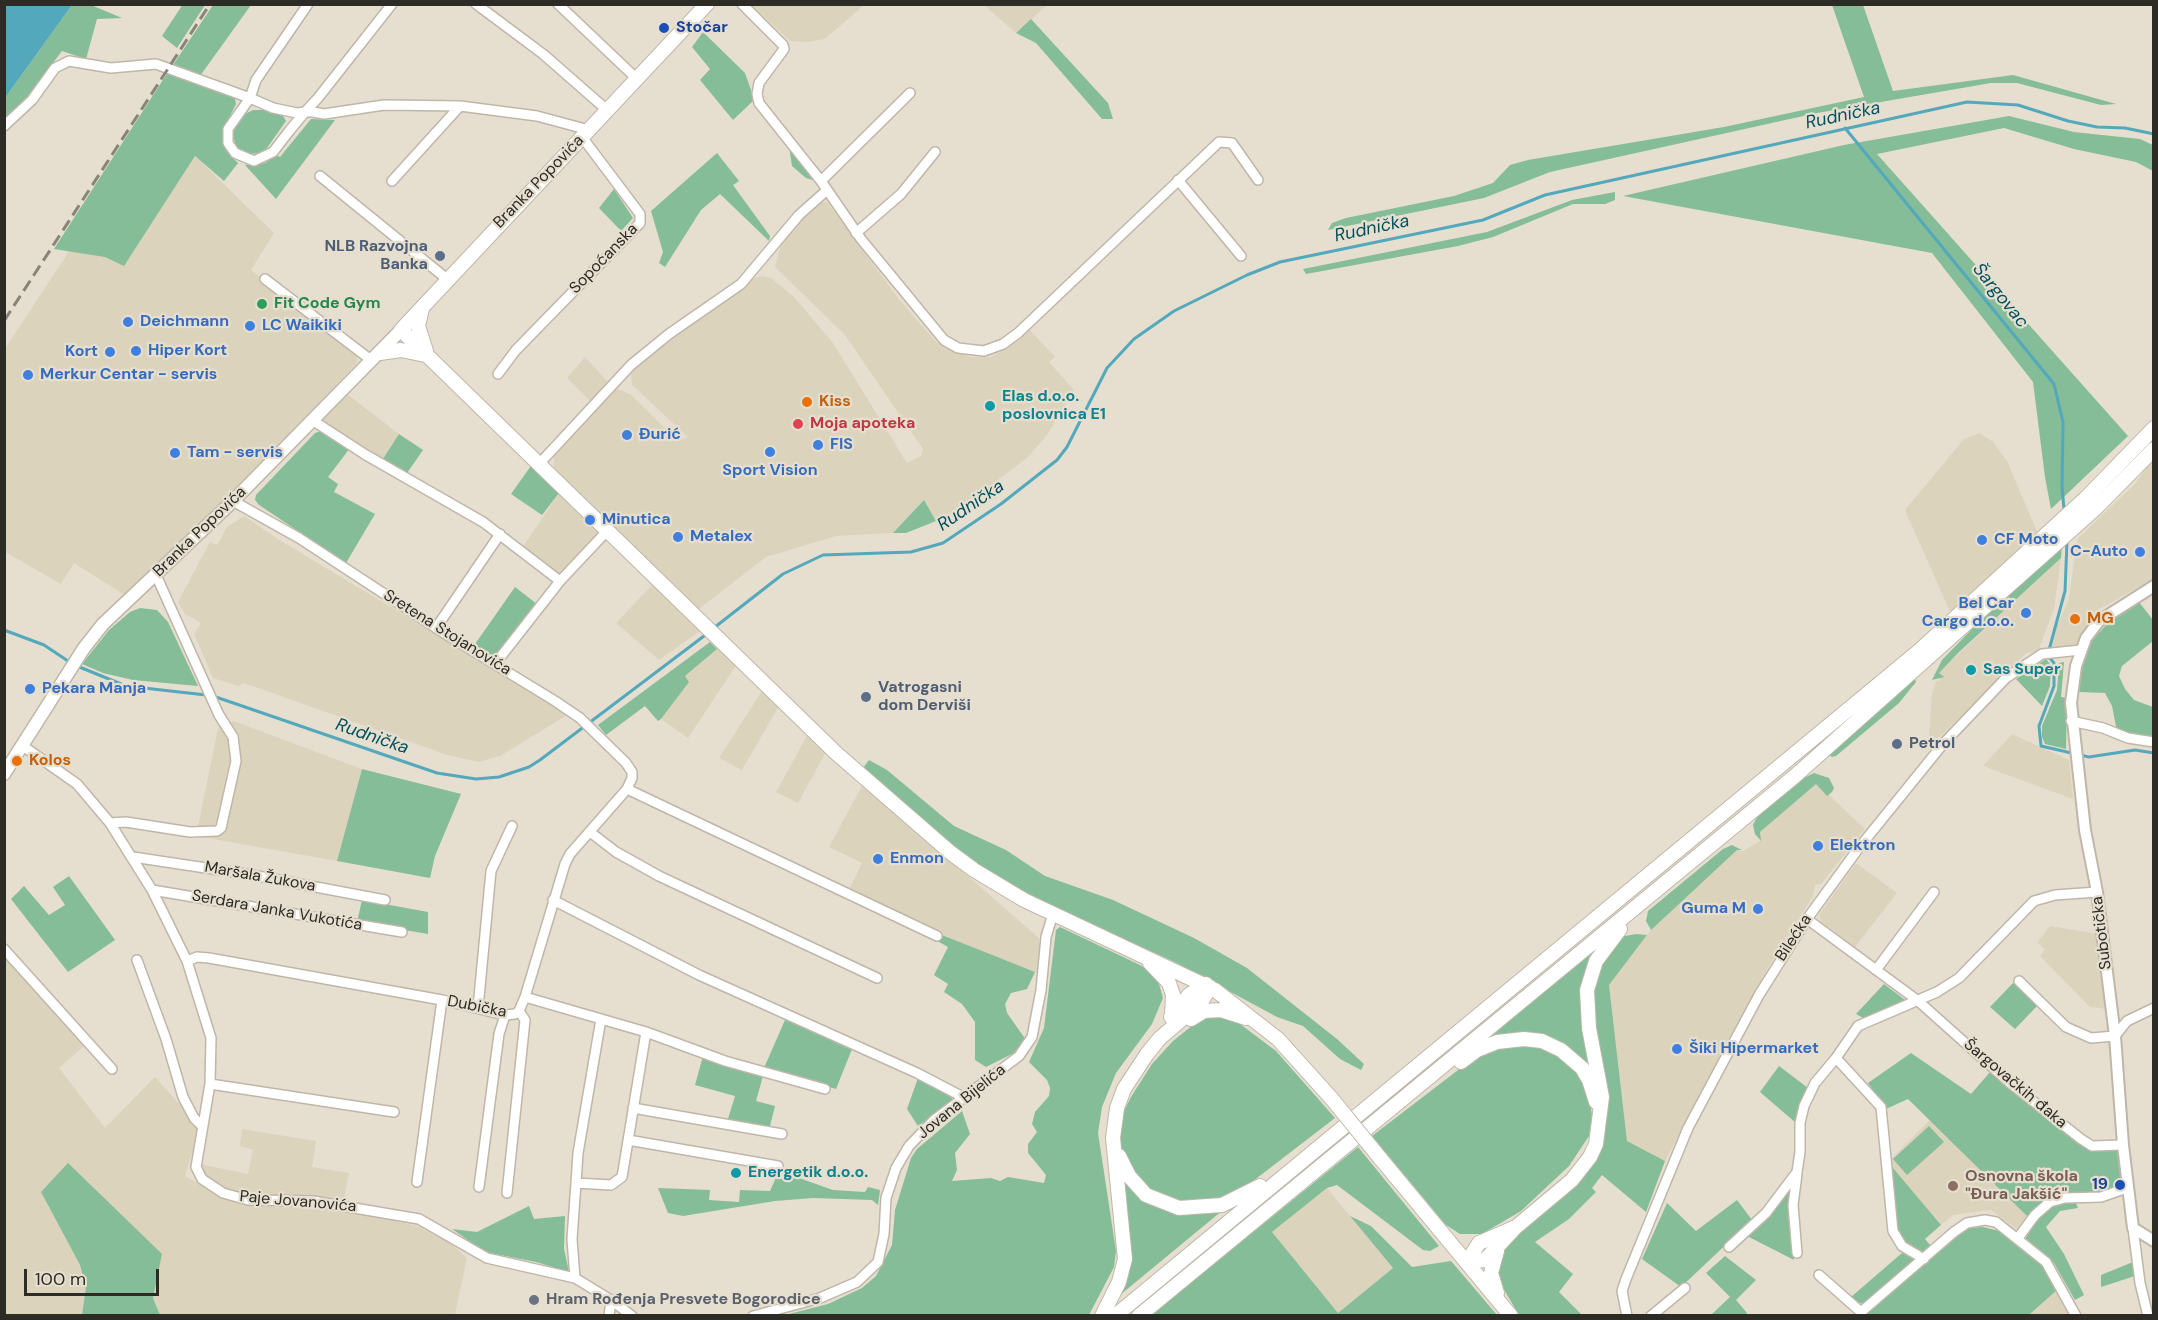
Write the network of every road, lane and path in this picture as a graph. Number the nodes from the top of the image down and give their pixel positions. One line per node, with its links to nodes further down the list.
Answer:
1 (308, 4): 9 (street)
2 (392, 4): 12 (street)
3 (476, 4): 11 (street)
4 (558, 4): 7 (street)
5 (707, 4): 7 (main road, Branka Popovića)
6 (742, 4): 20 (street)
7 (637, 79): 11 (main road, Branka Popovića)
8 (910, 93): 20 (street)
9 (250, 98): 12 (street); 12 (street); 13 (street)
10 (460, 106): 12 (street); 14 (street); 19 (street)
11 (607, 110): 14 (main road, Branka Popovića)
12 (305, 112)
13 (4, 126)
14 (585, 133): 25 (main road, Branka Popovića); 30 (street, Sopoćanska)
15 (935, 152): 22 (street)
16 (320, 176): 25 (street)
17 (1178, 180): 18 (street); 22 (street); 23 (street)
18 (1258, 180)
19 (392, 181)
20 (821, 181): 21 (street)
21 (826, 191): 22 (street); 34 (street)
22 (856, 233)
23 (1241, 256)
24 (265, 279): 28 (street)
25 (447, 279): 26 (main road, Branka Popovića)
26 (423, 307): 27 (main road, Branka Popovića); 29 (main road)
27 (401, 330): 28 (main road, Branka Popovića); 29 (main road)
28 (376, 356): 29 (main road); 31 (main road, Branka Popovića)
29 (431, 358): 34 (main road)
30 (498, 374)
31 (312, 420): 35 (main road, Branka Popovića); 37 (street)
32 (2154, 428): 96 (main road)
33 (2154, 449): 58 (main road)
34 (540, 463): 36 (main road)
35 (233, 501): 38 (main road, Branka Popovića); 41 (street, Sretena Stojanovića)
36 (608, 530): 39 (street); 59 (main road)
37 (500, 534): 39 (street); 41 (street)
38 (156, 575): 46 (main road, Branka Popovića); 49 (street)
39 (560, 581): 43 (street)
40 (2154, 586): 42 (street, Subotička)
41 (436, 628): 43 (street, Sretena Stojanovića)
42 (2081, 650): 44 (street, Subotička); 60 (street, Bilećka)
43 (495, 663): 48 (street, Sretena Stojanovića)
44 (2071, 721): 45 (street); 55 (street, Subotička)
45 (2154, 741)
46 (23, 746): 47 (main road, Branka Popovića); 49 (street, Paje Jovanovića)
47 (4, 774)
48 (627, 789): 51 (street, Dubička); 62 (street)
49 (110, 824): 52 (street, Paje Jovanovića)
50 (512, 826): 74 (street)
51 (590, 832): 57 (street, Dubička); 68 (street)
52 (133, 857): 53 (street, Paje Jovanovića); 56 (street, Maršala Žukova)
53 (152, 890): 61 (street, Serdara Janka Vukotića); 66 (street, Paje Jovanovića)
54 (1934, 892): 67 (street)
55 (2097, 892): 73 (street); 83 (street, Subotička)
56 (386, 900)
57 (553, 900): 71 (street, Dubička); 88 (street)
58 (1631, 910): 91 (main road); 93 (main road)
59 (1053, 914): 63 (main road); 88 (street, Jovana Bijelića)
60 (1807, 919): 67 (street, Šargovačkih đaka); 129 (street, Bilećka)
61 (402, 932)
62 (937, 936)
63 (1117, 943): 70 (main road); 78 (main road)
64 (4, 949): 85 (street)
65 (137, 960): 92 (street)
66 (187, 960): 72 (street, Dubička); 86 (street, Paje Jovanovića)
67 (1876, 970): 73 (street, Šargovačkih đaka)
68 (878, 978)
69 (2019, 981): 83 (street)
70 (1208, 986): 78 (main road); 80 (main road); 82 (main road)
71 (525, 997): 76 (street, Dubička); 79 (street)
72 (441, 1000): 74 (street, Dubička); 101 (street)
73 (1917, 1000): 84 (street); 97 (street, Šargovačkih đaka)
74 (478, 1008): 77 (street, Dubička)
75 (2154, 1008): 83 (street)
76 (519, 1011): 77 (street, Dubička); 105 (street)
77 (505, 1015): 103 (street)
78 (1172, 1015): 82 (main road)
79 (601, 1018): 81 (street); 102 (street)
80 (1268, 1030): 82 (main road); 108 (main road, bridge)
81 (646, 1032): 87 (street); 89 (street)
82 (1163, 1036): 98 (main road)
83 (2115, 1036): 97 (street, Subotička)
84 (1836, 1058): 100 (street); 115 (street)
85 (112, 1069)
86 (210, 1084): 90 (street); 92 (street, Paje Jovanovića)
87 (825, 1089)
88 (963, 1097): 124 (street, Jovana Bijelića)
89 (633, 1108): 94 (street); 95 (street)
90 (394, 1112)
91 (1379, 1119): 93 (main road); 127 (main road)
92 (202, 1126): 118 (street, Paje Jovanovića)
93 (1599, 1131): 106 (main road)
94 (782, 1134)
95 (628, 1140): 99 (street); 102 (street)
96 (1321, 1144): 98 (main road); 126 (main road)
97 (2123, 1145): 104 (street, Subotička)
98 (1115, 1148): 125 (main road)
99 (778, 1166)
100 (1797, 1172): 112 (street); 114 (street)
101 (417, 1182)
102 (576, 1183): 118 (street)
103 (479, 1187)
104 (2127, 1188): 107 (street, Subotička); 109 (street)
105 (507, 1192)
106 (1516, 1227): 110 (main road); 113 (main road)
107 (2133, 1228): 111 (street); 132 (street, Subotička)
108 (1440, 1230): 110 (main road); 116 (main road)
109 (2018, 1238): 115 (street); 131 (street)
110 (1488, 1239): 116 (main road)
111 (2154, 1241)
112 (1729, 1247)
113 (1497, 1250): 116 (main road); 121 (main road)
114 (1797, 1253)
115 (1924, 1259): 117 (street)
116 (1467, 1262): 121 (main road)
117 (1819, 1275)
118 (575, 1278): 120 (street, Paje Jovanovića)
119 (1685, 1288): 130 (street)
120 (611, 1300): 122 (street); 123 (street, Paje Jovanovića)
121 (1500, 1301): 128 (main road)
122 (609, 1316)
123 (632, 1316)
124 (753, 1316)
125 (1102, 1316)
126 (1115, 1316)
127 (1138, 1316)
128 (1511, 1316)
129 (1627, 1316)
130 (1651, 1316)
131 (2076, 1316)
132 (2148, 1316)

